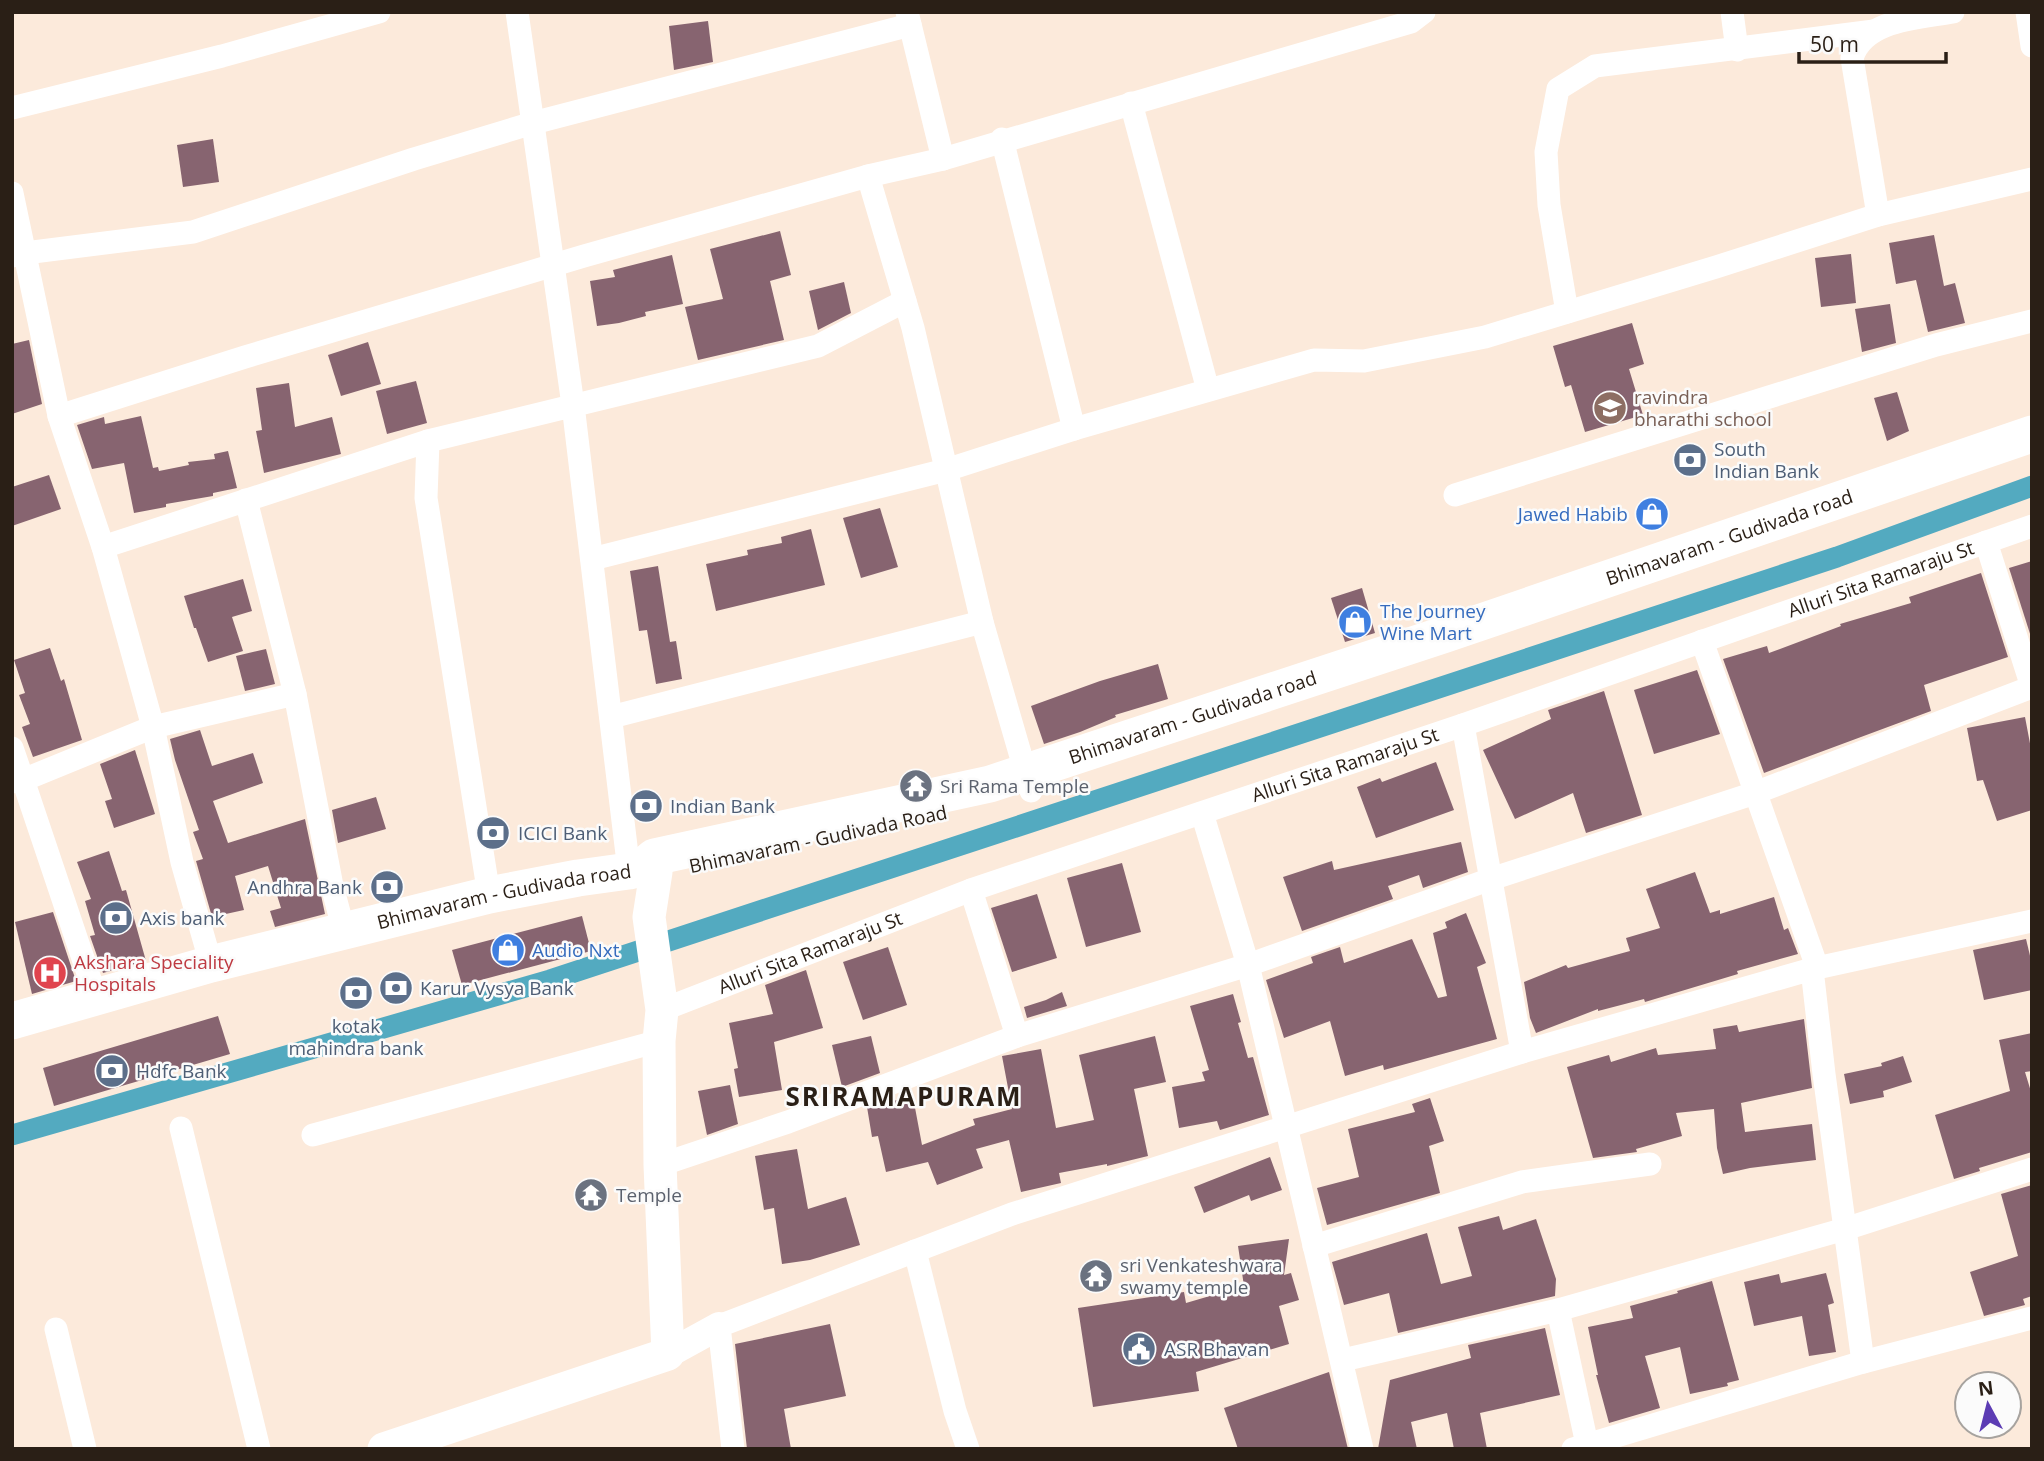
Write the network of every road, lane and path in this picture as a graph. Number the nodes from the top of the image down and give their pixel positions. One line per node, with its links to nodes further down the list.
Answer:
1 (379, 12): 12 (street)
2 (517, 12): 13 (street)
3 (1423, 12): 11 (street)
4 (1732, 12): 10 (street)
5 (1952, 12): 8 (street)
6 (2027, 12): 9 (street)
7 (908, 19): 13 (street); 15 (street)
8 (1874, 31): 10 (street); 19 (street)
9 (2032, 46)
10 (1737, 50): 23 (street)
11 (1131, 103): 14 (street); 25 (street)
12 (12, 108)
13 (533, 124): 20 (street); 21 (street)
14 (1002, 139): 15 (street); 28 (street)
15 (943, 159): 16 (street)
16 (868, 176): 21 (street); 22 (street)
17 (2032, 179): 19 (street)
18 (12, 192): 20 (street)
19 (1878, 215): 23 (street)
20 (19, 254): 27 (street)
21 (553, 265): 26 (street); 27 (street)
22 (905, 301): 26 (street); 32 (street)
23 (1567, 312): 25 (street)
24 (2032, 321): 33 (street)
25 (1208, 390): 28 (street)
26 (573, 405): 30 (street); 38 (street)
27 (59, 416): 37 (street)
28 (1074, 429): 32 (street)
29 (2032, 434): 39 (main road, Bhimavaram - Gudivada road)
30 (428, 441): 34 (street); 55 (street)
31 (2032, 456): 39 (main road, Bhimavaram - Gudivada Road)
32 (946, 470): 38 (street); 40 (street)
33 (1455, 495)
34 (246, 500): 37 (street); 43 (street)
35 (2032, 526): 36 (street, Alluri Sita Ramaraju St)
36 (1986, 542): 41 (street, Alluri Sita Ramaraju St); 42 (street)
37 (103, 547): 46 (street)
38 (592, 559): 44 (street)
39 (1549, 609): 49 (main road, Bhimavaram - Gudivada road)
40 (982, 622): 44 (street); 49 (street)
41 (1702, 641): 45 (street, Alluri Sita Ramaraju St); 50 (street)
42 (2032, 687): 50 (street)
43 (295, 694): 46 (street); 57 (street)
44 (611, 717): 52 (street)
45 (1463, 725): 51 (street, Alluri Sita Ramaraju St); 53 (street)
46 (153, 727): 48 (street); 58 (street)
47 (12, 748): 48 (street)
48 (18, 781): 61 (street)
49 (1029, 781): 52 (main road, Bhimavaram - Gudivada road)
50 (1755, 793): 53 (street); 60 (street)
51 (1202, 813): 54 (street, Alluri Sita Ramaraju St); 59 (street)
52 (645, 867): 55 (main road, Bhimavaram - Gudivada road); 62 (main road)
53 (1490, 879): 59 (street); 65 (street)
54 (971, 890): 62 (street, Alluri Sita Ramaraju St); 64 (street)
55 (489, 895): 57 (main road, Bhimavaram - Gudivada road)
56 (2032, 921): 60 (street)
57 (344, 930): 58 (main road, Bhimavaram - Gudivada road)
58 (211, 964): 61 (main road, Bhimavaram - Gudivada road)
59 (1248, 965): 64 (street); 66 (street)
60 (1815, 968): 65 (street); 72 (street)
61 (96, 997): 63 (main road, Bhimavaram - Gudivada road)
62 (661, 1012): 68 (street, Alluri Sita Ramaraju St); 70 (main road)
63 (12, 1021)
64 (1017, 1036): 70 (street)
65 (1522, 1052): 66 (street)
66 (1286, 1127): 73 (street); 74 (street)
67 (181, 1128): 85 (street)
68 (313, 1135)
69 (1650, 1164): 73 (street)
70 (660, 1165): 79 (main road)
71 (2032, 1169): 72 (street)
72 (1845, 1229): 75 (street); 81 (street)
73 (1314, 1246): 80 (street)
74 (915, 1251): 77 (street); 87 (street)
75 (1558, 1310): 80 (street); 82 (street)
76 (2032, 1318): 81 (street)
77 (719, 1326): 79 (street); 86 (street)
78 (56, 1329): 84 (street)
79 (651, 1360): 83 (main road)
80 (1343, 1360): 88 (street)
81 (1863, 1362): 82 (street)
82 (1583, 1447)
83 (392, 1448)
84 (85, 1449)
85 (259, 1449)
86 (733, 1449)
87 (968, 1449)
88 (1362, 1449)

